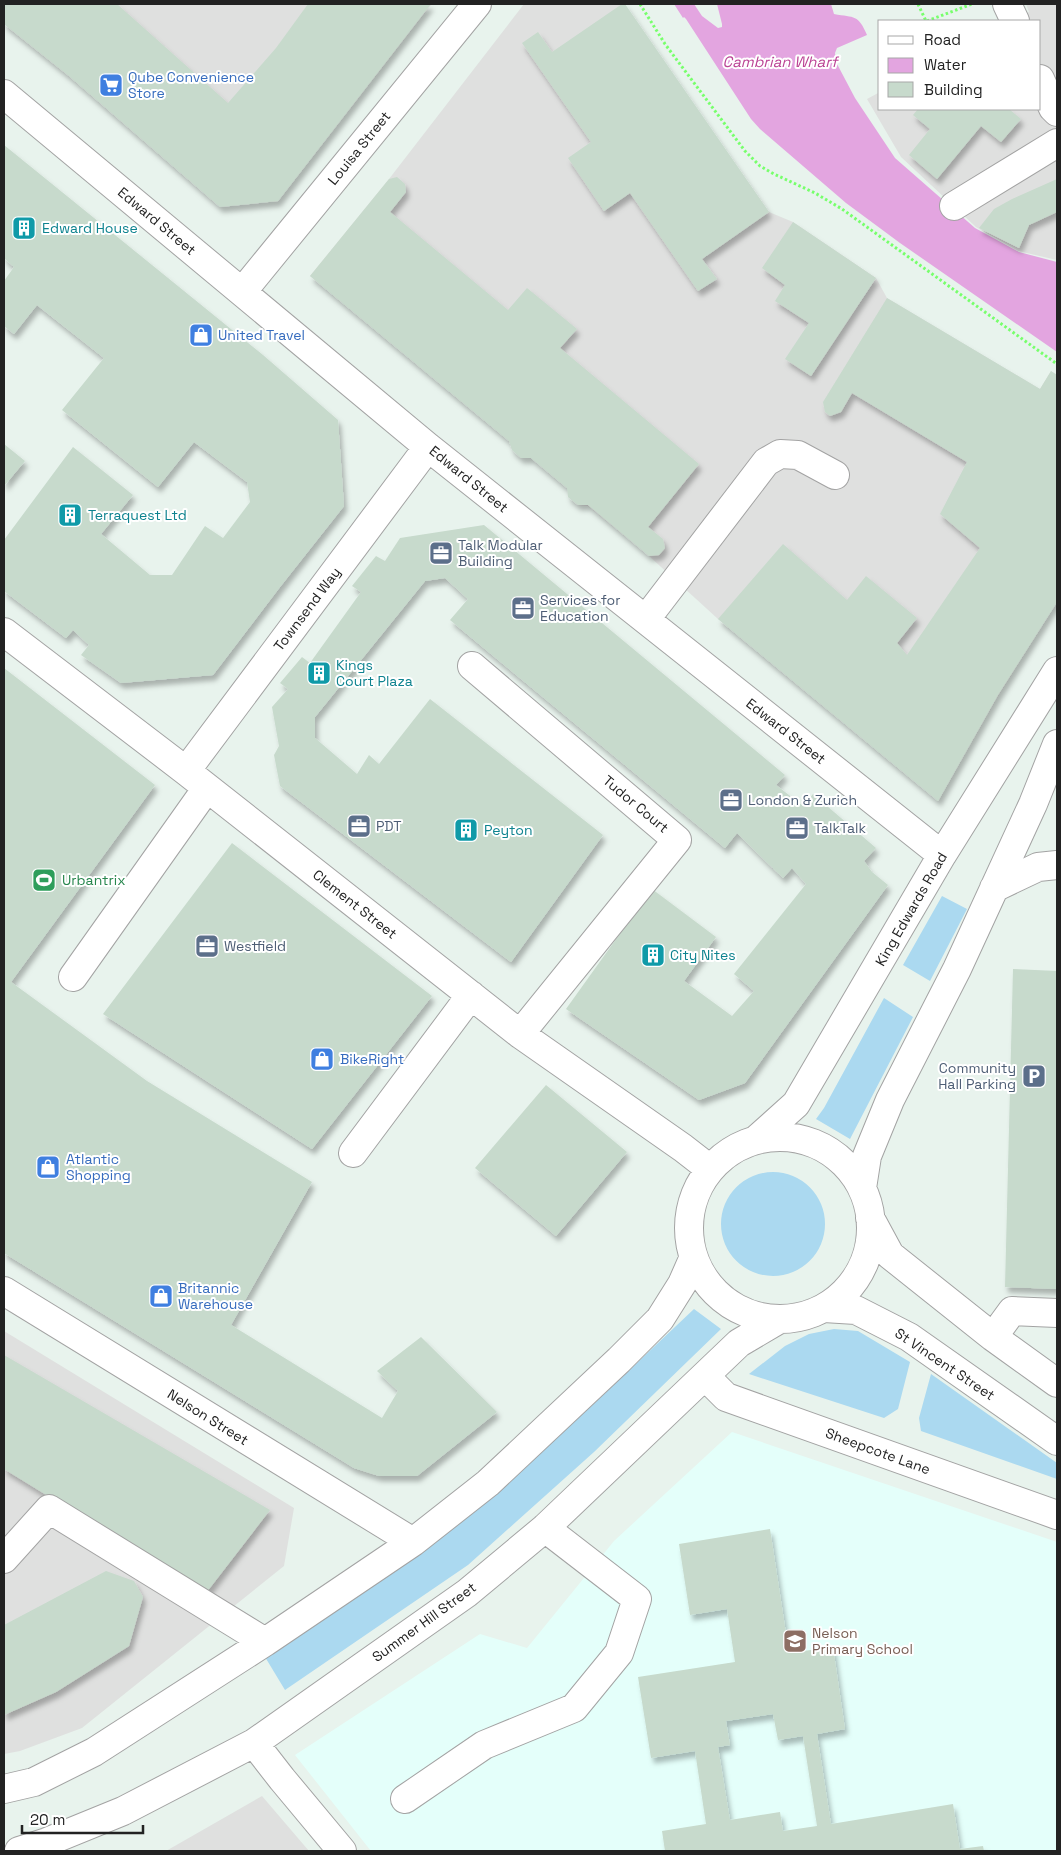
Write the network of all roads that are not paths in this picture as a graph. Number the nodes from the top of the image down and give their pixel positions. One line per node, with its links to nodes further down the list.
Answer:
1 (477, 4): 9 (street, Louisa Street)
2 (1007, 4): 3 (street)
3 (1014, 20)
4 (1041, 81): 6 (street)
5 (4, 94): 9 (street, Edward Street)
6 (1057, 112)
7 (1057, 143): 8 (street)
8 (954, 206)
9 (242, 292): 10 (street, Edward Street)
10 (428, 447): 12 (street, Edward Street); 17 (street, Townsend Way)
11 (835, 475): 12 (street)
12 (646, 619): 19 (street, Edward Street)
13 (4, 632): 17 (street, Clement Street)
14 (472, 666): 24 (street, Tudor Court)
15 (1057, 671): 19 (street, King Edwards Road)
16 (1057, 744): 21 (street)
17 (186, 771): 18 (street, Clement Street)
18 (207, 788): 22 (street); 23 (street, Clement Street)
19 (942, 855): 25 (street, King Edwards Road)
20 (1057, 865): 21 (street)
21 (994, 888): 28 (street)
22 (73, 977)
23 (471, 995): 24 (street, Clement Street); 26 (street)
24 (520, 1034): 27 (street, Clement Street)
25 (757, 1139): 27 (street); 28 (street)
26 (353, 1153)
27 (710, 1169): 30 (street)
28 (862, 1188): 29 (street)
29 (870, 1218): 32 (street); 35 (street)
30 (693, 1259): 34 (street); 41 (street)
31 (4, 1291): 41 (street, Nelson Street)
32 (824, 1308): 34 (street); 38 (street, St Vincent Street)
33 (1057, 1313): 35 (street)
34 (778, 1320): 36 (street, Summer Hill Street)
35 (993, 1337): 37 (street)
36 (705, 1376): 39 (street, Sheepcote Lane); 40 (street, Summer Hill Street)
37 (1057, 1383)
38 (1057, 1441)
39 (1057, 1515)
40 (545, 1528): 44 (street, Summer Hill Street); 46 (street)
41 (413, 1542): 43 (street)
42 (4, 1559): 43 (street)
43 (265, 1642): 45 (street)
44 (254, 1743): 47 (street, Summer Hill Street); 48 (street)
45 (4, 1789)
46 (406, 1799)
47 (19, 1851)
48 (342, 1851)

